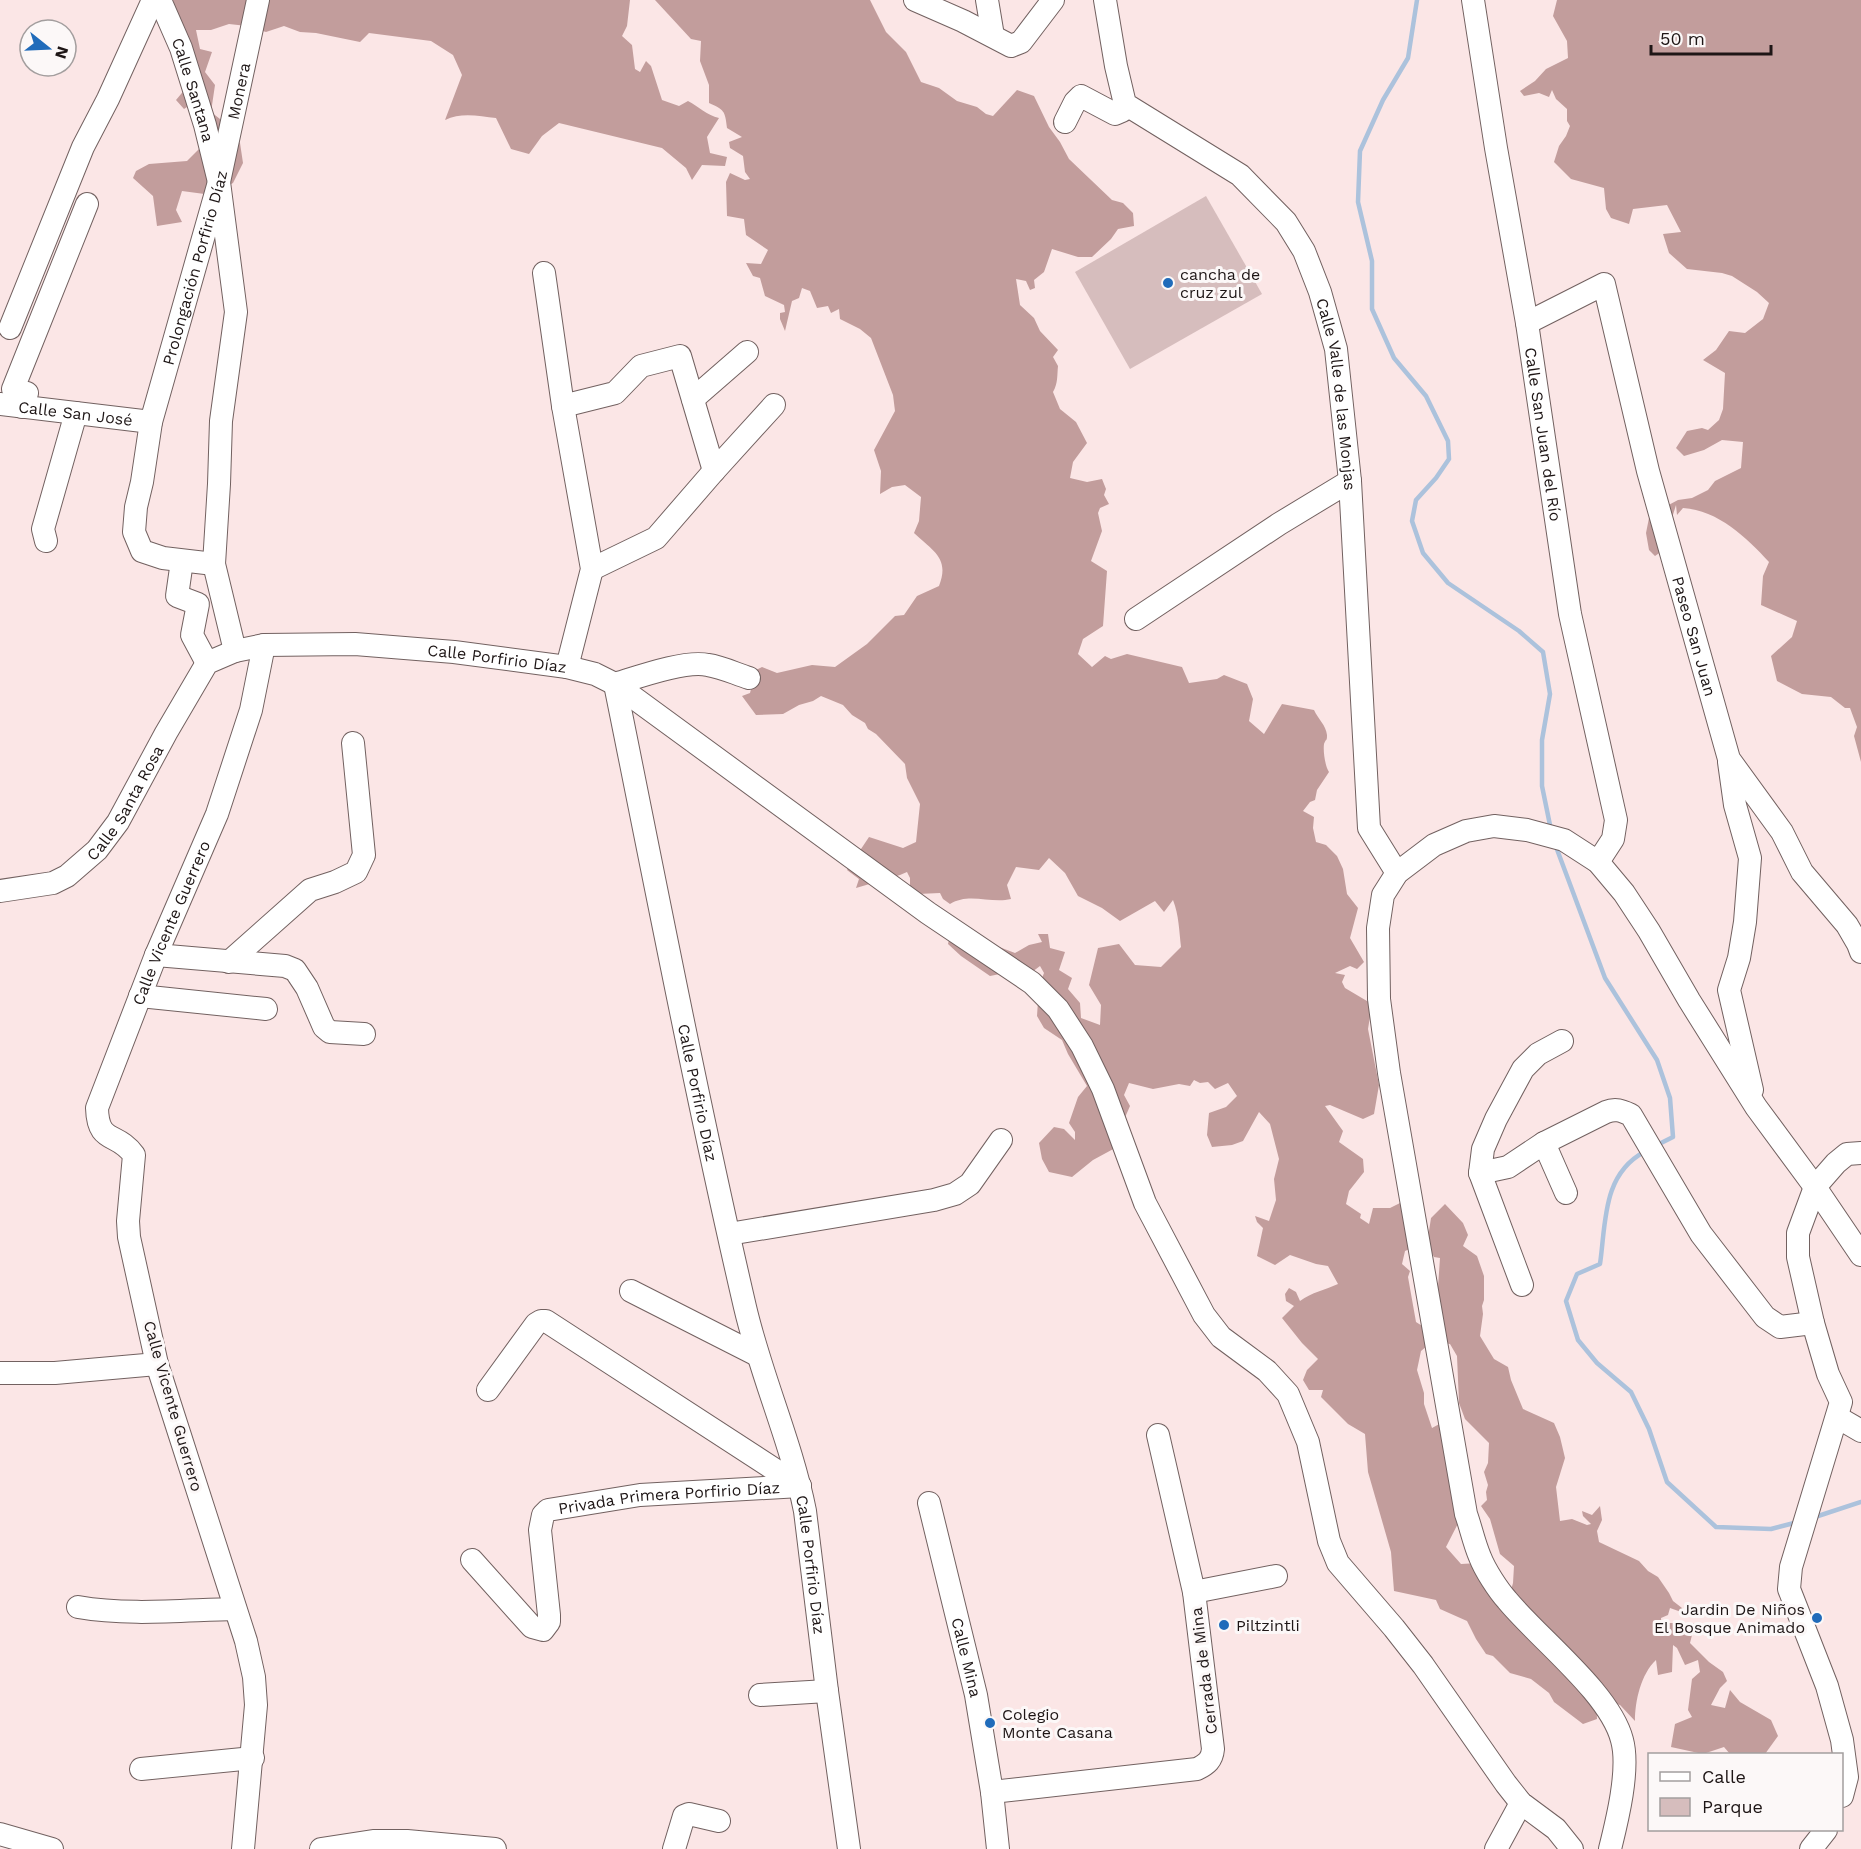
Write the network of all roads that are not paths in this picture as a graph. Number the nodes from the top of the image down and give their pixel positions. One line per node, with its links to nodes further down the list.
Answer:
1 (153, 0): 16 (street)
2 (160, 0): 12 (street, Calle Santana)
3 (258, 0): 12 (street, Monera)
4 (915, 0): 9 (street)
5 (987, 0): 9 (street)
6 (1053, 0): 9 (street)
7 (1105, 0): 10 (street)
8 (1473, 0): 15 (street, Calle San Juan del Río)
9 (993, 36)
10 (1125, 104): 11 (street); 25 (street, Calle Valle de las Monjas)
11 (1065, 123)
12 (219, 182): 23 (street, Prolongación Porfirio Díaz); 28 (street, Prolongación Porfirio Díaz)
13 (87, 204): 20 (street)
14 (544, 273): 21 (street)
15 (1527, 323): 38 (street, Paseo San Juan); 39 (street, Calle San Juan del Río)
16 (10, 328)
17 (747, 352): 18 (street)
18 (693, 399): 21 (street); 24 (street)
19 (774, 405): 24 (street)
20 (11, 406): 22 (street, Calle San José)
21 (564, 406): 29 (street)
22 (76, 413): 23 (street, Calle San José); 26 (street)
23 (151, 422): 27 (street, Prolongación Porfirio Díaz)
24 (714, 471): 29 (street)
25 (1350, 481): 30 (street); 40 (street, Calle Valle de las Monjas)
26 (46, 541)
27 (182, 561): 28 (street, Prolongación Porfirio Díaz); 33 (street)
28 (214, 564): 32 (street, Prolongación Porfirio Díaz)
29 (592, 569): 34 (street)
30 (1136, 619)
31 (264, 645): 32 (street); 34 (street, Calle Porfirio Díaz); 43 (street, Calle Vicente Guerrero)
32 (235, 651): 33 (street)
33 (207, 663): 41 (street, Calle Santa Rosa)
34 (567, 667): 36 (street, Calle Porfirio Díaz)
35 (749, 678): 36 (street)
36 (615, 684): 56 (street, Calle Porfirio Díaz); 81 (street)
37 (353, 743): 44 (street)
38 (1729, 759): 42 (street, Paseo San Juan); 49 (street)
39 (1598, 862): 40 (street); 49 (street)
40 (1397, 873): 94 (street)
41 (0, 891)
42 (1861, 952)
43 (156, 955): 44 (street); 45 (street, Calle Vicente Guerrero)
44 (229, 962): 47 (street)
45 (140, 996): 46 (street); 62 (street, Calle Vicente Guerrero)
46 (266, 1009)
47 (364, 1034)
48 (1562, 1041): 53 (street)
49 (1756, 1107): 54 (street)
50 (1001, 1140): 56 (street)
51 (1544, 1143): 53 (street); 55 (street); 60 (street)
52 (1861, 1153): 54 (street)
53 (1480, 1173): 58 (street)
54 (1815, 1187): 57 (street); 60 (street)
55 (1566, 1193)
56 (729, 1234): 61 (street, Calle Porfirio Díaz)
57 (1861, 1255)
58 (1522, 1285)
59 (631, 1291): 61 (street)
60 (1813, 1323): 65 (street)
61 (757, 1355): 68 (street, Calle Porfirio Díaz)
62 (157, 1364): 63 (street); 74 (street, Calle Vicente Guerrero)
63 (0, 1373)
64 (488, 1390): 68 (street)
65 (1837, 1417): 66 (street); 80 (street)
66 (1861, 1431)
67 (1158, 1435): 72 (street, Cerrada de Mina)
68 (800, 1486): 70 (street, Privada Primera Porfirio Díaz); 75 (street, Calle Porfirio Díaz)
69 (928, 1503): 79 (street, Calle Mina)
70 (472, 1560)
71 (1276, 1576): 72 (street)
72 (1194, 1592): 79 (street, Cerrada de Mina)
73 (78, 1607): 74 (street)
74 (235, 1609): 77 (street, Calle Vicente Guerrero)
75 (827, 1690): 76 (street); 90 (street, Calle Porfirio Díaz)
76 (760, 1695)
77 (253, 1758): 78 (street); 86 (street, Calle Vicente Guerrero)
78 (141, 1769)
79 (992, 1792): 91 (street, Calle Mina)
80 (1843, 1792)
81 (1521, 1803): 92 (street); 93 (street)
82 (719, 1821): 89 (street)
83 (1825, 1831): 95 (street)
84 (0, 1834): 85 (street)
85 (52, 1849)
86 (243, 1849)
87 (321, 1849): 88 (street)
88 (495, 1849)
89 (674, 1849)
90 (849, 1849)
91 (998, 1849)
92 (1497, 1849)
93 (1572, 1849)
94 (1610, 1849)
95 (1811, 1849)

